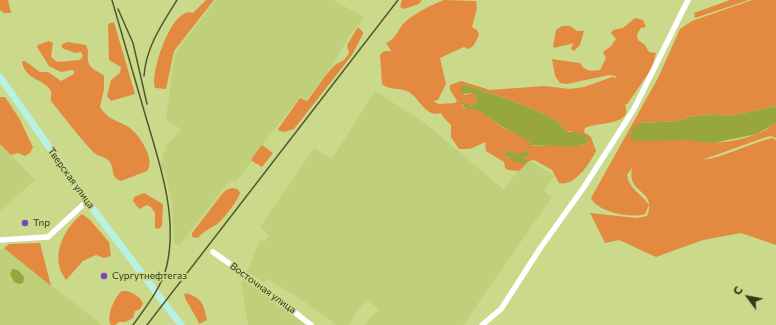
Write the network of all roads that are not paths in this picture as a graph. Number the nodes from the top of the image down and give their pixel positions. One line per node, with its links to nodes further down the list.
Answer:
1 (688, 0): 8 (street)
2 (0, 77): 3 (main road, Тверская улица)
3 (87, 201): 4 (street); 6 (main road, Тверская улица)
4 (0, 240)
5 (213, 252): 7 (street, Восточная улица)
6 (181, 325)
7 (311, 325)
8 (482, 325)

